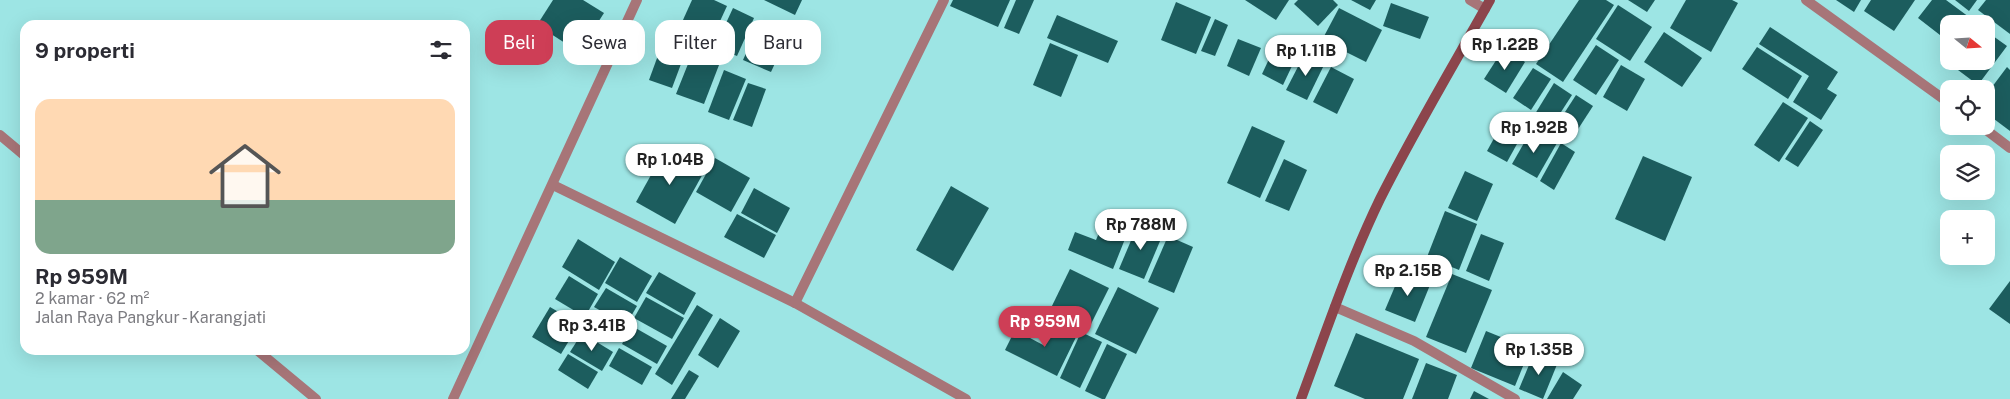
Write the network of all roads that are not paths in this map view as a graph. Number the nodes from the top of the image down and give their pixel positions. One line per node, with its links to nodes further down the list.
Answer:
1 (637, 0): 11 (street)
2 (944, 0): 12 (street)
3 (1470, 0): 5 (street)
4 (1806, 0): 6 (street)
5 (1488, 5): 13 (main road)
6 (1940, 97)
7 (0, 135): 10 (street)
8 (1992, 135): 9 (street)
9 (2010, 148)
10 (20, 152)
11 (553, 186): 12 (street); 16 (street)
12 (795, 303): 17 (street)
13 (1335, 307): 18 (main road); 19 (street)
14 (264, 355): 15 (street)
15 (316, 399)
16 (453, 399)
17 (966, 399)
18 (1301, 399)
19 (1515, 399)

